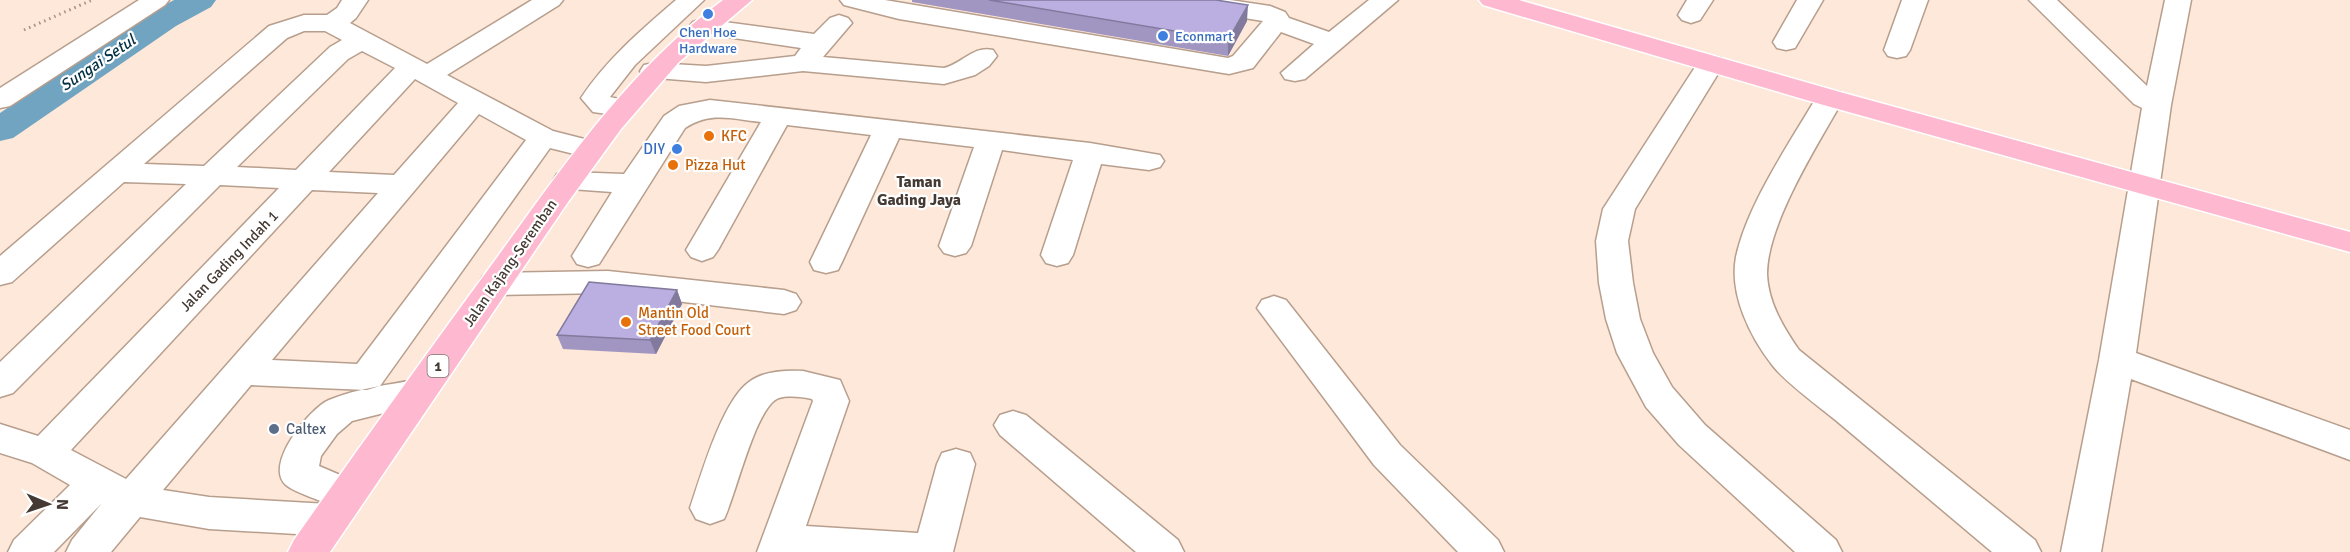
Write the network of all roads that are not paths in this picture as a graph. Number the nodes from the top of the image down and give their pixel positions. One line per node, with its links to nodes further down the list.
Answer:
1 (156, 0): 29 (street)
2 (355, 0): 16 (street)
3 (550, 0): 25 (street, Jalan Gading Indah 1)
4 (853, 0): 14 (street)
5 (1182, 0): 14 (street)
6 (1385, 0): 19 (street)
7 (1492, 0): 24 (main road)
8 (1810, 0): 20 (street)
9 (1915, 0): 21 (street)
10 (2042, 0): 31 (street)
11 (2178, 0): 31 (street)
12 (690, 1): 13 (street); 32 (street)
13 (734, 4): 17 (main road, Jalan Kajang-Seremban / 1)
14 (1280, 15): 19 (street)
15 (839, 23): 22 (street)
16 (332, 24): 18 (street); 40 (street)
17 (702, 27): 22 (street); 26 (main road, Jalan Kajang-Seremban / 1)
18 (360, 41): 25 (street); 41 (street)
19 (1333, 42): 27 (street)
20 (1786, 42)
21 (1897, 50)
22 (811, 53): 23 (street); 26 (street)
23 (984, 56)
24 (1711, 64): 28 (main road); 78 (street)
25 (419, 71): 30 (street); 42 (street, Jalan Gading Indah 1)
26 (654, 71): 32 (main road, Jalan Kajang-Seremban / 1)
27 (1295, 73)
28 (1830, 98): 46 (main road); 79 (street)
29 (0, 100)
30 (475, 101): 35 (street); 45 (street)
31 (2157, 105): 46 (street)
32 (622, 108): 37 (main road, Jalan Kajang-Seremban / 1)
33 (779, 116): 34 (street); 44 (street); 49 (street)
34 (889, 128): 36 (street); 52 (street)
35 (543, 137): 37 (street); 59 (street)
36 (991, 140): 38 (street); 48 (street)
37 (590, 149): 43 (main road, Jalan Kajang-Seremban / 1)
38 (1090, 152): 39 (street); 50 (street)
39 (1149, 161)
40 (114, 173): 41 (street); 53 (street)
41 (212, 175): 42 (street); 60 (street)
42 (306, 179): 45 (street); 65 (street, Jalan Gading Indah 1)
43 (568, 181): 44 (street); 54 (main road, Jalan Kajang-Seremban / 1)
44 (633, 184): 51 (street)
45 (402, 185): 58 (street)
46 (2144, 186): 47 (main road); 57 (street)
47 (2350, 242)
48 (955, 246)
49 (702, 250)
50 (1057, 255)
51 (588, 256)
52 (826, 262)
53 (0, 274)
54 (495, 284): 55 (street); 61 (main road, Jalan Kajang-Seremban / 1)
55 (784, 302)
56 (1274, 308): 77 (street)
57 (2117, 360): 64 (street); 80 (street)
58 (242, 372): 59 (street); 67 (street)
59 (367, 377): 61 (street)
60 (0, 384)
61 (425, 384): 68 (main road, Jalan Kajang-Seremban / 1); 68 (street)
62 (1013, 425): 76 (street)
63 (0, 438): 65 (street)
64 (2350, 445)
65 (45, 453): 67 (street)
66 (956, 464): 75 (street)
67 (115, 491): 68 (street); 72 (street); 73 (street)
68 (338, 508): 74 (main road, Jalan Kajang-Seremban / 1)
69 (710, 508): 70 (street)
70 (779, 547): 71 (street)
71 (858, 550): 75 (street)
72 (28, 552)
73 (86, 552)
74 (308, 552)
75 (933, 552)
76 (1164, 552)
77 (1484, 552)
78 (1822, 552)
79 (2021, 552)
80 (2081, 552)

